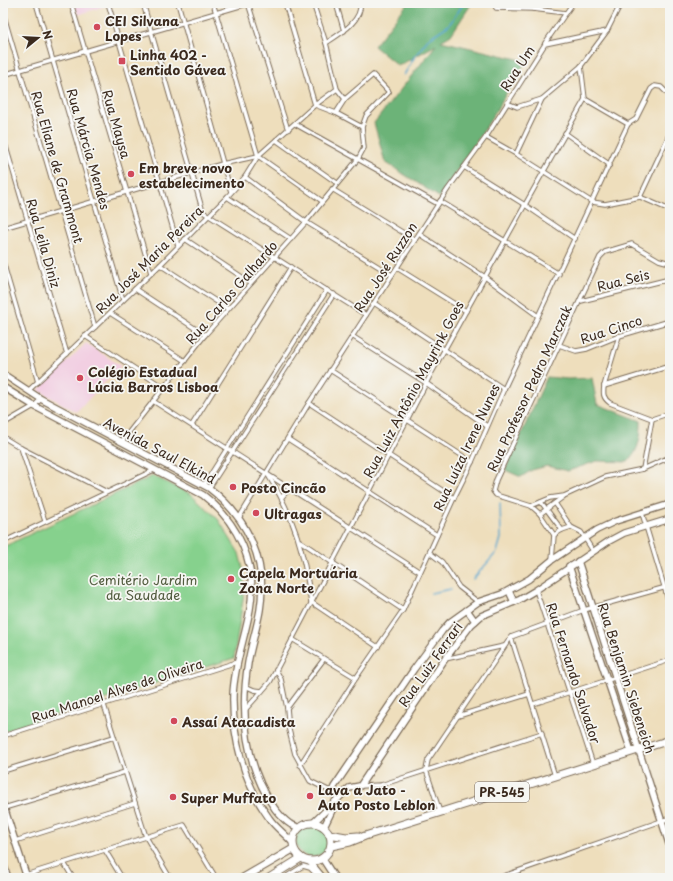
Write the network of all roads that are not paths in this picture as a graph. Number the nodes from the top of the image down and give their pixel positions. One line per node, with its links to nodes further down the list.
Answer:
1 (36, 3): 28 (street, Rua Márcia Mendes)
2 (70, 3): 27 (street, Rua Maysa)
3 (108, 3): 24 (street)
4 (143, 3): 23 (street)
5 (178, 3): 20 (street)
6 (213, 3): 18 (street)
7 (249, 3): 18 (street); 43 (street)
8 (285, 3): 38 (street)
9 (313, 3): 25 (street)
10 (336, 3): 21 (street)
11 (494, 3): 16 (street)
12 (537, 3): 16 (street)
13 (573, 3): 19 (street)
14 (621, 3): 22 (street)
15 (361, 4): 21 (street)
16 (533, 9): 19 (street)
17 (3, 13): 30 (street, Rua Eliane de Grammont)
18 (216, 13): 20 (street); 50 (street)
19 (566, 13): 26 (street)
20 (183, 23): 23 (street); 52 (street)
21 (344, 31): 25 (street)
22 (607, 31): 26 (street, Rua Um); 29 (street)
23 (151, 32): 24 (street); 56 (street)
24 (119, 41): 27 (street); 58 (street)
25 (326, 44): 32 (street)
26 (545, 44): 37 (street, Rua Um)
27 (85, 51): 28 (street); 61 (street, Rua Maysa)
28 (54, 61): 30 (street); 65 (street, Rua Márcia Mendes)
29 (581, 66): 35 (street); 36 (street)
30 (20, 70): 31 (street); 71 (street, Rua Eliane de Grammont)
31 (3, 75)
32 (337, 89): 34 (street); 38 (street, Rua José Maria Pereira)
33 (670, 96): 41 (street, Rua Luíza Irene Nunes)
34 (345, 99): 39 (street); 42 (street)
35 (542, 99): 37 (street); 49 (street)
36 (585, 99): 41 (street); 44 (street, Rua Luiz Antônio Mayrink Goes)
37 (507, 103): 47 (street, Rua Um)
38 (315, 105): 39 (street); 40 (street, Rua José Maria Pereira)
39 (336, 113): 42 (street)
40 (295, 124): 43 (street, Rua José Maria Pereira); 51 (street)
41 (628, 124): 53 (street, Rua Luíza Irene Nunes)
42 (362, 128): 51 (street)
43 (288, 130): 48 (street, Rua José Maria Pereira)
44 (565, 133): 53 (street); 55 (street, Rua Luiz Antônio Mayrink Goes)
45 (670, 133): 64 (street)
46 (3, 137): 73 (street, Rua Leila Diniz)
47 (486, 137): 49 (street); 54 (street, Rua José Ruzzon)
48 (276, 140): 50 (street, Rua José Maria Pereira); 59 (street)
49 (516, 154): 55 (street)
50 (258, 156): 52 (street); 57 (street, Rua José Maria Pereira); 66 (street)
51 (358, 159): 59 (street, Rua Carlos Galhardo); 67 (street)
52 (222, 164): 56 (street); 62 (street)
53 (610, 165): 68 (street, Rua Luíza Irene Nunes)
54 (464, 167): 67 (street, Rua José Ruzzon); 69 (street)
55 (543, 171): 68 (street); 69 (street, Rua Luiz Antônio Mayrink Goes)
56 (192, 172): 58 (street); 72 (street)
57 (245, 177): 62 (street, Rua José Maria Pereira); 74 (street)
58 (159, 182): 61 (street); 82 (street)
59 (337, 183): 60 (street, Rua Carlos Galhardo)
60 (332, 189): 66 (street, Rua Carlos Galhardo); 80 (street)
61 (126, 192): 65 (street); 89 (street, Rua Maysa)
62 (231, 192): 63 (street, Rua José Maria Pereira)
63 (226, 197): 72 (street, Rua José Maria Pereira); 78 (street)
64 (640, 197): 68 (street); 70 (street)
65 (93, 201): 71 (street); 98 (street, Rua Márcia Mendes)
66 (322, 201): 74 (street, Rua Carlos Galhardo)
67 (439, 202): 76 (street, Rua José Ruzzon); 81 (street)
68 (592, 202): 79 (street, Rua Luíza Irene Nunes)
69 (525, 205): 79 (street); 81 (street, Rua Luiz Antônio Mayrink Goes)
70 (670, 210)
71 (60, 211): 73 (street); 107 (street, Rua Eliane de Grammont)
72 (207, 216): 77 (street, Rua José Maria Pereira); 83 (street)
73 (27, 221): 75 (street); 114 (street, Rua Leila Diniz)
74 (306, 222): 78 (street, Rua Carlos Galhardo); 91 (street)
75 (3, 228)
76 (419, 234): 80 (street, Rua José Ruzzon); 92 (street)
77 (185, 239): 82 (street, Rua José Maria Pereira); 94 (street)
78 (291, 239): 83 (street, Rua Carlos Galhardo)
79 (575, 239): 90 (street, Rua Luíza Irene Nunes)
80 (415, 240): 88 (street, Rua José Ruzzon)
81 (504, 241): 90 (street); 92 (street, Rua Luiz Antônio Mayrink Goes)
82 (178, 246): 86 (street, Rua José Maria Pereira)
83 (274, 256): 87 (street); 94 (street, Rua Carlos Galhardo)
84 (3, 262): 119 (street)
85 (670, 263): 99 (street, Rua Professor Pedro Marczak)
86 (160, 265): 89 (street, Rua José Maria Pereira); 101 (street)
87 (291, 267): 96 (street); 134 (street)
88 (397, 268): 91 (street, Rua José Ruzzon); 102 (street)
89 (151, 273): 95 (street, Rua José Maria Pereira)
90 (559, 274): 105 (street, Rua Luíza Irene Nunes)
91 (392, 275): 100 (street, Rua José Ruzzon)
92 (485, 277): 102 (street, Rua Luiz Antônio Mayrink Goes); 105 (street)
93 (670, 279): 99 (street, Rua Seis)
94 (251, 283): 101 (street, Rua Carlos Galhardo)
95 (135, 288): 98 (street, Rua José Maria Pereira); 108 (street)
96 (327, 290): 97 (street); 139 (street)
97 (334, 294): 104 (street); 141 (street)
98 (123, 300): 103 (street, Rua José Maria Pereira)
99 (580, 301): 112 (street, Rua Professor Pedro Marczak)
100 (374, 303): 104 (street, Rua José Ruzzon); 113 (street)
101 (228, 309): 108 (street, Rua Carlos Galhardo)
102 (466, 311): 113 (street, Rua Luiz Antônio Mayrink Goes)
103 (110, 313): 107 (street, Rua José Maria Pereira); 115 (street)
104 (366, 315): 110 (street, Rua José Ruzzon)
105 (538, 316): 124 (street, Rua Luíza Irene Nunes)
106 (670, 321): 111 (street, Rua Cinco)
107 (95, 327): 109 (street, Rua José Maria Pereira)
108 (205, 335): 115 (street, Rua Carlos Galhardo)
109 (86, 336): 114 (street, Rua José Maria Pereira); 123 (street)
110 (352, 336): 117 (street, Rua José Ruzzon); 120 (street)
111 (620, 336): 112 (street, Rua Cinco); 121 (street)
112 (559, 345): 159 (street, Rua Professor Pedro Marczak)
113 (445, 349): 120 (street, Rua Luiz Antônio Mayrink Goes); 124 (street)
114 (67, 354): 119 (street, Rua José Maria Pereira)
115 (185, 361): 123 (street, Rua Carlos Galhardo)
116 (670, 366): 121 (street)
117 (330, 370): 128 (street, Rua José Ruzzon); 132 (street)
118 (3, 374): 125 (street, Avenida Saul Elkind)
119 (38, 382): 125 (street, Rua José Maria Pereira)
120 (426, 383): 132 (street, Rua Luiz Antônio Mayrink Goes); 135 (street)
121 (604, 386): 131 (street)
122 (3, 387): 129 (street, Avenida Saul Elkind)
123 (163, 387): 127 (street, Rua Carlos Galhardo)
124 (504, 389): 135 (street, Rua Luíza Irene Nunes)
125 (28, 391): 126 (street, Avenida Saul Elkind)
126 (41, 399): 129 (street); 138 (street, Avenida Saul Elkind)
127 (153, 401): 134 (street); 138 (street, Rua Carlos Galhardo)
128 (309, 403): 137 (street, Rua José Ruzzon); 142 (street)
129 (34, 406): 133 (street); 145 (street, Avenida Saul Elkind)
130 (670, 413): 131 (street)
131 (652, 419): 146 (street)
132 (407, 420): 142 (street, Rua Luiz Antônio Mayrink Goes); 144 (street)
133 (3, 424)
134 (192, 425): 139 (street)
135 (487, 426): 144 (street, Rua Luíza Irene Nunes)
136 (3, 437): 140 (street)
137 (288, 439): 148 (street, Rua José Ruzzon); 152 (street)
138 (122, 441): 147 (street, Avenida Saul Elkind)
139 (227, 447): 141 (street); 149 (street)
140 (21, 448): 151 (street); 166 (street)
141 (232, 450): 148 (street); 149 (street)
142 (388, 456): 152 (street, Rua Luiz Antônio Mayrink Goes); 155 (street)
143 (670, 457): 146 (street)
144 (472, 462): 155 (street, Rua Luíza Irene Nunes)
145 (155, 469): 147 (street); 151 (street); 160 (street, Avenida Saul Elkind)
146 (643, 469): 154 (street)
147 (176, 472): 149 (street, Avenida Saul Elkind)
148 (267, 474): 150 (street); 153 (street); 164 (street, Rua José Ruzzon)
149 (206, 486): 164 (street, Avenida Saul Elkind)
150 (290, 488): 153 (street); 168 (street)
151 (107, 492): 166 (street)
152 (369, 492): 168 (street, Rua Luiz Antônio Mayrink Goes); 172 (street)
153 (282, 496): 176 (street)
154 (564, 496): 156 (street); 157 (street)
155 (454, 498): 172 (street, Rua Luíza Irene Nunes)
156 (541, 502): 159 (street); 161 (street)
157 (555, 503): 161 (street); 169 (street)
158 (670, 504): 162 (street)
159 (531, 506): 163 (street)
160 (219, 508): 164 (street); 205 (street, Avenida Saul Elkind)
161 (546, 510): 163 (street); 170 (street)
162 (642, 513): 167 (street); 174 (street)
163 (540, 514): 173 (street)
164 (239, 518): 210 (street, Avenida Saul Elkind)
165 (670, 519): 167 (street, Rua Luiz Ferrari)
166 (45, 521): 175 (street)
167 (646, 526): 177 (street, Rua Luiz Ferrari); 185 (street)
168 (350, 527): 181 (street, Rua Luiz Antônio Mayrink Goes); 183 (street)
169 (571, 527): 170 (street); 174 (street)
170 (562, 530): 173 (street)
171 (3, 533): 175 (street)
172 (437, 535): 178 (street, Rua Luíza Irene Nunes)
173 (554, 535): 179 (street)
174 (585, 538): 177 (street); 179 (street)
175 (4, 541)
176 (300, 541): 181 (street); 188 (street)
177 (593, 551): 180 (street, Rua Luiz Ferrari)
178 (430, 552): 183 (street, Rua Luíza Irene Nunes); 189 (street)
179 (552, 560): 186 (street)
180 (578, 561): 182 (street, Rua Luiz Ferrari); 192 (street, Rua Benjamin Siebeneich)
181 (331, 563): 188 (street, Rua Luiz Antônio Mayrink Goes); 193 (street)
182 (569, 566): 187 (street, Rua Luiz Ferrari); 195 (street, Rua Benjamin Siebeneich)
183 (420, 572): 193 (street, Rua Luíza Irene Nunes)
184 (670, 586): 185 (street)
185 (665, 588): 191 (street); 192 (street)
186 (509, 590): 189 (street); 190 (street)
187 (536, 590): 190 (street, Rua Luiz Ferrari); 197 (street, Rua Fernando Salvador)
188 (311, 602): 199 (street, Rua Luiz Antônio Mayrink Goes); 201 (street)
189 (478, 602): 194 (street)
190 (514, 602): 196 (street, Rua Luiz Ferrari)
191 (670, 606)
192 (593, 607): 195 (street); 207 (street, Rua Benjamin Siebeneich)
193 (403, 610): 201 (street, Rua Luíza Irene Nunes)
194 (467, 610): 196 (street); 232 (street)
195 (584, 610): 197 (street); 209 (street, Rua Benjamin Siebeneich)
196 (475, 621): 203 (street, Rua Luiz Ferrari)
197 (547, 624): 198 (street); 212 (street, Rua Fernando Salvador)
198 (511, 637): 200 (street); 213 (street)
199 (292, 639): 202 (street); 206 (street, Rua Luiz Antônio Mayrink Goes)
200 (504, 646): 203 (street); 218 (street)
201 (378, 647): 208 (street, Rua Luíza Irene Nunes)
202 (324, 659): 208 (street); 216 (street)
203 (445, 659): 231 (street, Rua Luiz Ferrari)
204 (670, 660): 207 (street)
205 (237, 662): 210 (street); 215 (street, Rua Manoel Alves de Oliveira); 246 (street, Avenida Saul Elkind)
206 (276, 670): 211 (street, Rua Luiz Antônio Mayrink Goes); 216 (street)
207 (616, 677): 209 (street); 223 (street, Rua Benjamin Siebeneich)
208 (356, 678): 226 (street, Rua Luíza Irene Nunes)
209 (608, 680): 212 (street); 224 (street, Rua Benjamin Siebeneich)
210 (245, 686): 211 (street); 217 (street, Avenida Saul Elkind)
211 (262, 691): 217 (street, Rua Luiz Antônio Mayrink Goes)
212 (570, 692): 214 (street); 225 (street, Rua Fernando Salvador)
213 (529, 694): 214 (street); 218 (street)
214 (533, 704): 219 (street)
215 (104, 705): 220 (street, Rua Manoel Alves de Oliveira); 221 (street)
216 (287, 708): 226 (street)
217 (244, 712): 241 (street, Avenida Saul Elkind)
218 (458, 716): 227 (street)
219 (542, 733): 227 (street); 230 (street)
220 (3, 736)
221 (114, 738): 228 (street); 229 (street)
222 (670, 740): 223 (highway, PR-545)
223 (639, 749): 224 (highway, PR-545); 238 (street, Rua Benjamin Siebeneich)
224 (631, 751): 225 (highway, PR-545)
225 (593, 764): 230 (highway, PR-545)
226 (300, 765): 232 (street)
227 (426, 770): 231 (street); 236 (street)
228 (3, 772)
229 (125, 772): 234 (street); 235 (street)
230 (555, 776): 236 (highway, PR-545)
231 (360, 786): 233 (street)
232 (332, 792): 233 (street)
233 (339, 798): 239 (street); 240 (street)
234 (134, 803): 244 (street); 245 (street)
235 (3, 807): 245 (street)
236 (440, 812): 243 (highway, PR-545)
237 (670, 818): 238 (street)
238 (661, 821): 248 (street, Rua Benjamin Siebeneich); 267 (street)
239 (314, 822): 240 (highway); 241 (highway)
240 (324, 827): 242 (highway)
241 (298, 828): 246 (highway)
242 (330, 834): 243 (highway, PR-545); 247 (highway)
243 (365, 836): 247 (highway, PR-545)
244 (146, 837): 249 (street); 261 (street); 262 (street)
245 (15, 841): 255 (street)
246 (293, 845): 250 (highway); 263 (highway)
247 (331, 846): 251 (highway)
248 (670, 847)
249 (105, 850): 254 (street); 260 (street)
250 (301, 858): 252 (highway); 256 (highway)
251 (322, 858): 252 (highway); 266 (street)
252 (309, 861): 265 (street)
253 (3, 863): 257 (street)
254 (64, 863): 255 (street); 259 (street)
255 (26, 876): 258 (street)
256 (275, 877)
257 (8, 878)
258 (16, 878)
259 (73, 878)
260 (122, 878)
261 (170, 878)
262 (216, 878)
263 (243, 878)
264 (284, 878): 265 (street)
265 (321, 878)
266 (336, 878)
267 (498, 878)

